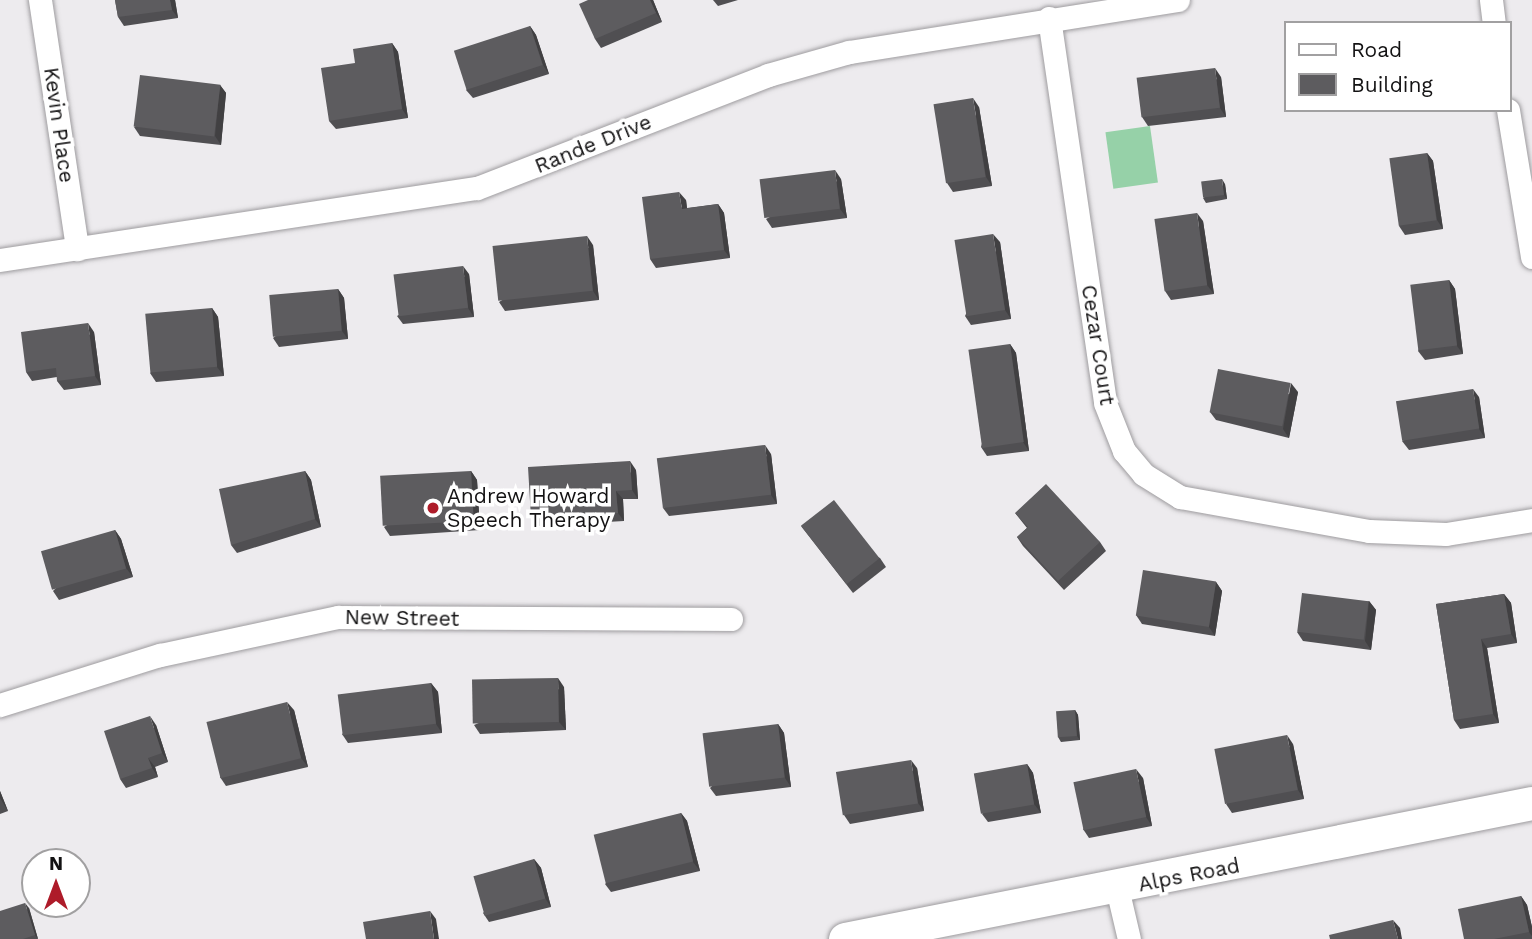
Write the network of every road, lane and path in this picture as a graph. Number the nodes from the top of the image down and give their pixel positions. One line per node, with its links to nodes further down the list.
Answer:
1 (40, 0): 7 (street, Kevin Place)
2 (1178, 0): 4 (street, Rande Drive)
3 (1491, 0): 5 (street)
4 (1049, 18): 7 (street, Rande Drive); 10 (street, Cezar Court)
5 (1494, 21)
6 (1508, 112): 8 (street)
7 (77, 249): 9 (street, Rande Drive)
8 (1532, 257)
9 (0, 260)
10 (1532, 520)
11 (731, 619): 12 (street, New Street)
12 (0, 705)
13 (1532, 803): 14 (main road, Alps Road)
14 (1117, 888): 15 (main road, Alps Road); 16 (street)
15 (845, 939)
16 (1129, 939)

